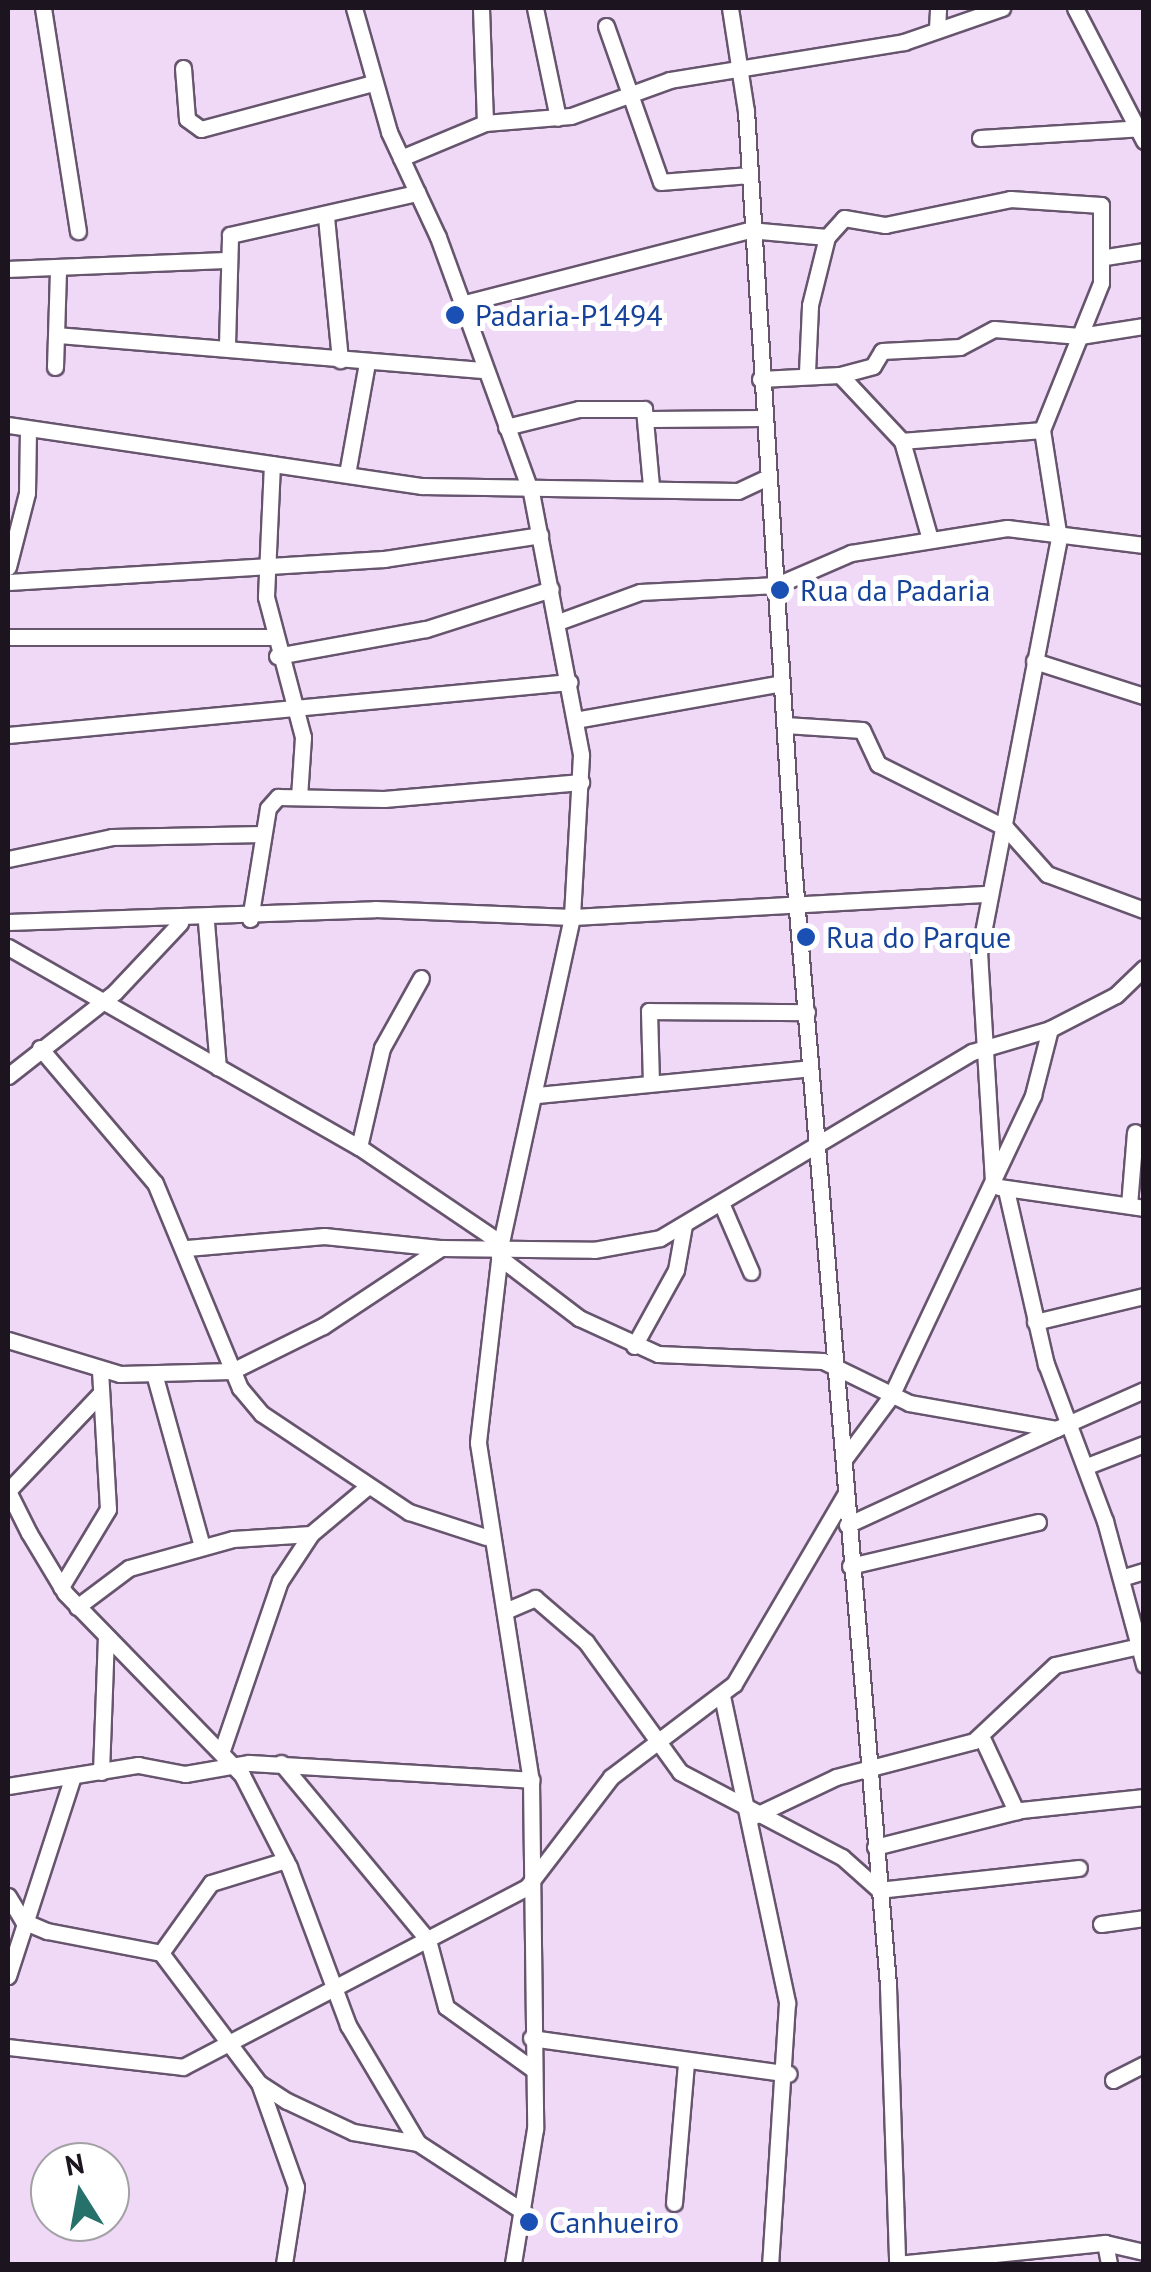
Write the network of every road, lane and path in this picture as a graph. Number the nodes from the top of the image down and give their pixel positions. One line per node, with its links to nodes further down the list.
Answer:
1 (43, 8): 23 (street)
2 (354, 8): 13 (street)
3 (481, 8): 16 (street)
4 (535, 8): 15 (street)
5 (730, 8): 12 (street)
6 (938, 8): 10 (street)
7 (1002, 8): 10 (street)
8 (1075, 8): 17 (street)
9 (606, 26): 14 (street)
10 (937, 29): 12 (street)
11 (183, 68): 13 (street)
12 (739, 74): 14 (street); 20 (street)
13 (373, 83): 19 (street)
14 (626, 98): 15 (street); 20 (street)
15 (558, 118): 16 (street)
16 (485, 123): 19 (street)
17 (1141, 132): 18 (street)
18 (980, 138)
19 (401, 158): 21 (street)
20 (749, 175): 24 (street)
21 (417, 193): 22 (street); 31 (street)
22 (326, 217): 28 (street); 36 (street)
23 (78, 230)
24 (749, 230): 25 (street); 31 (street); 42 (street)
25 (827, 237): 27 (street); 40 (street)
26 (1144, 251): 27 (street)
27 (1106, 257): 34 (street)
28 (224, 260): 30 (street); 35 (street)
29 (8, 269): 30 (street)
30 (58, 269): 33 (street)
31 (461, 304): 39 (street)
32 (1144, 326): 34 (street)
33 (57, 335): 35 (street); 38 (street)
34 (1080, 336): 41 (street); 48 (street)
35 (227, 345): 36 (street)
36 (340, 360): 37 (street)
37 (366, 363): 39 (street); 51 (street)
38 (55, 366)
39 (481, 370): 46 (street)
40 (807, 372): 41 (street); 42 (street)
41 (840, 375): 49 (street)
42 (760, 378): 43 (street)
43 (764, 418): 44 (street); 52 (street)
44 (651, 419): 46 (street); 53 (street)
45 (8, 425): 47 (street)
46 (506, 427): 54 (street)
47 (28, 428): 50 (street); 60 (street)
48 (1042, 430): 49 (street); 56 (street)
49 (902, 441): 57 (street)
50 (272, 464): 51 (street); 59 (street)
51 (347, 474): 54 (street)
52 (768, 477): 53 (street); 62 (street)
53 (652, 486): 54 (street)
54 (532, 492): 55 (street)
55 (540, 534): 59 (street); 63 (street)
56 (1060, 538): 57 (street); 58 (street); 68 (street)
57 (930, 539): 62 (street)
58 (1144, 546)
59 (266, 565): 61 (street); 66 (street)
60 (8, 567)
61 (8, 582)
62 (777, 585): 64 (street); 70 (street)
63 (551, 589): 64 (street); 67 (street)
64 (558, 622): 69 (street)
65 (8, 637): 66 (street)
66 (272, 637): 67 (street)
67 (277, 656): 72 (street)
68 (1034, 661): 71 (street); 78 (street)
69 (570, 682): 72 (street); 73 (street)
70 (782, 682): 73 (street); 74 (street)
71 (1144, 696)
72 (293, 704): 75 (street); 77 (street)
73 (574, 720): 76 (street)
74 (786, 725): 78 (street); 82 (street)
75 (8, 736)
76 (582, 782): 77 (street); 84 (street)
77 (299, 797): 79 (street)
78 (1006, 828): 81 (street); 83 (street)
79 (263, 834): 80 (street); 85 (street)
80 (8, 859)
81 (986, 894): 82 (street); 95 (street)
82 (798, 908): 84 (street); 93 (street)
83 (1144, 910)
84 (572, 917): 85 (street); 101 (street)
85 (250, 920): 87 (street)
86 (8, 922): 88 (street)
87 (206, 922): 88 (street); 97 (street)
88 (180, 923): 92 (street)
89 (8, 947): 92 (street)
90 (1144, 968): 94 (street)
91 (420, 978): 104 (street)
92 (97, 1002): 96 (street); 97 (street)
93 (807, 1012): 98 (street); 100 (street)
94 (1050, 1029): 95 (street); 105 (street)
95 (983, 1047): 103 (street); 105 (street)
96 (40, 1048): 99 (street); 110 (street)
97 (218, 1068): 104 (street)
98 (810, 1068): 100 (street); 103 (street)
99 (8, 1076)
100 (651, 1084): 101 (street)
101 (537, 1095): 112 (street)
102 (1135, 1132): 108 (street)
103 (818, 1146): 107 (street); 118 (street)
104 (359, 1147): 112 (street)
105 (991, 1181): 106 (street); 124 (street)
106 (1006, 1190): 108 (street); 115 (street)
107 (722, 1205): 109 (street); 113 (street)
108 (1136, 1207)
109 (684, 1225): 112 (street); 117 (street)
110 (186, 1248): 111 (street); 120 (street)
111 (441, 1248): 112 (street); 120 (street)
112 (500, 1250): 117 (street); 134 (street)
113 (751, 1272)
114 (1144, 1296): 115 (street)
115 (1035, 1322): 125 (street)
116 (8, 1340): 119 (street)
117 (634, 1346): 118 (street)
118 (838, 1366): 124 (street); 127 (street)
119 (100, 1369): 121 (street); 123 (street)
120 (232, 1371): 121 (street); 129 (street)
121 (155, 1377): 135 (street)
122 (1144, 1390): 125 (street)
123 (100, 1394): 139 (street); 139 (street)
124 (891, 1396): 125 (street); 127 (street)
125 (1062, 1427): 128 (street); 132 (street)
126 (1144, 1444): 128 (street)
127 (845, 1458): 130 (street)
128 (1087, 1466): 138 (street)
129 (367, 1488): 133 (street); 134 (street)
130 (845, 1495): 132 (street); 145 (street)
131 (1038, 1522): 136 (street)
132 (847, 1525): 136 (street)
133 (311, 1534): 135 (street); 148 (street)
134 (486, 1537): 141 (street)
135 (202, 1546): 140 (street)
136 (850, 1566): 150 (street)
137 (1144, 1571): 138 (street)
138 (1121, 1578): 143 (street)
139 (61, 1587): 140 (street)
140 (77, 1607): 142 (street)
141 (506, 1611): 147 (street); 153 (street)
142 (106, 1638): 148 (street); 151 (street)
143 (1141, 1645): 144 (street); 146 (street)
144 (1144, 1666)
145 (722, 1696): 147 (street); 157 (street)
146 (982, 1738): 150 (street); 156 (street)
147 (652, 1743): 157 (street); 161 (street)
148 (227, 1759): 149 (street); 151 (street); 159 (street)
149 (282, 1764): 153 (street); 167 (street)
150 (866, 1770): 157 (street); 158 (street)
151 (101, 1772): 152 (street)
152 (72, 1779): 154 (street); 165 (street)
153 (531, 1780): 161 (street)
154 (8, 1786)
155 (1144, 1797): 156 (street)
156 (1016, 1811): 158 (street)
157 (751, 1814): 162 (street); 177 (street)
158 (876, 1847): 162 (street)
159 (286, 1860): 168 (street); 170 (street)
160 (1079, 1868): 162 (street)
161 (527, 1887): 167 (street); 171 (street)
162 (879, 1890): 188 (street)
163 (8, 1896): 165 (street)
164 (1144, 1918): 166 (street)
165 (23, 1921): 168 (street); 169 (street)
166 (1101, 1924)
167 (428, 1940): 170 (street); 176 (street)
168 (161, 1952): 172 (street)
169 (8, 1976)
170 (333, 1989): 172 (street); 180 (street)
171 (531, 2038): 174 (street); 176 (street)
172 (232, 2043): 173 (street); 179 (street)
173 (8, 2048)
174 (686, 2064): 177 (street); 181 (street)
175 (1144, 2064): 178 (street)
176 (534, 2070): 182 (street)
177 (790, 2074): 187 (street)
178 (1113, 2080)
179 (259, 2083): 180 (street); 185 (street)
180 (418, 2143): 182 (street)
181 (674, 2202)
182 (524, 2212): 186 (street)
183 (1105, 2243): 184 (street); 188 (street); 189 (street)
184 (1144, 2252)
185 (284, 2264)
186 (513, 2264)
187 (770, 2264)
188 (897, 2264)
189 (1108, 2264)

